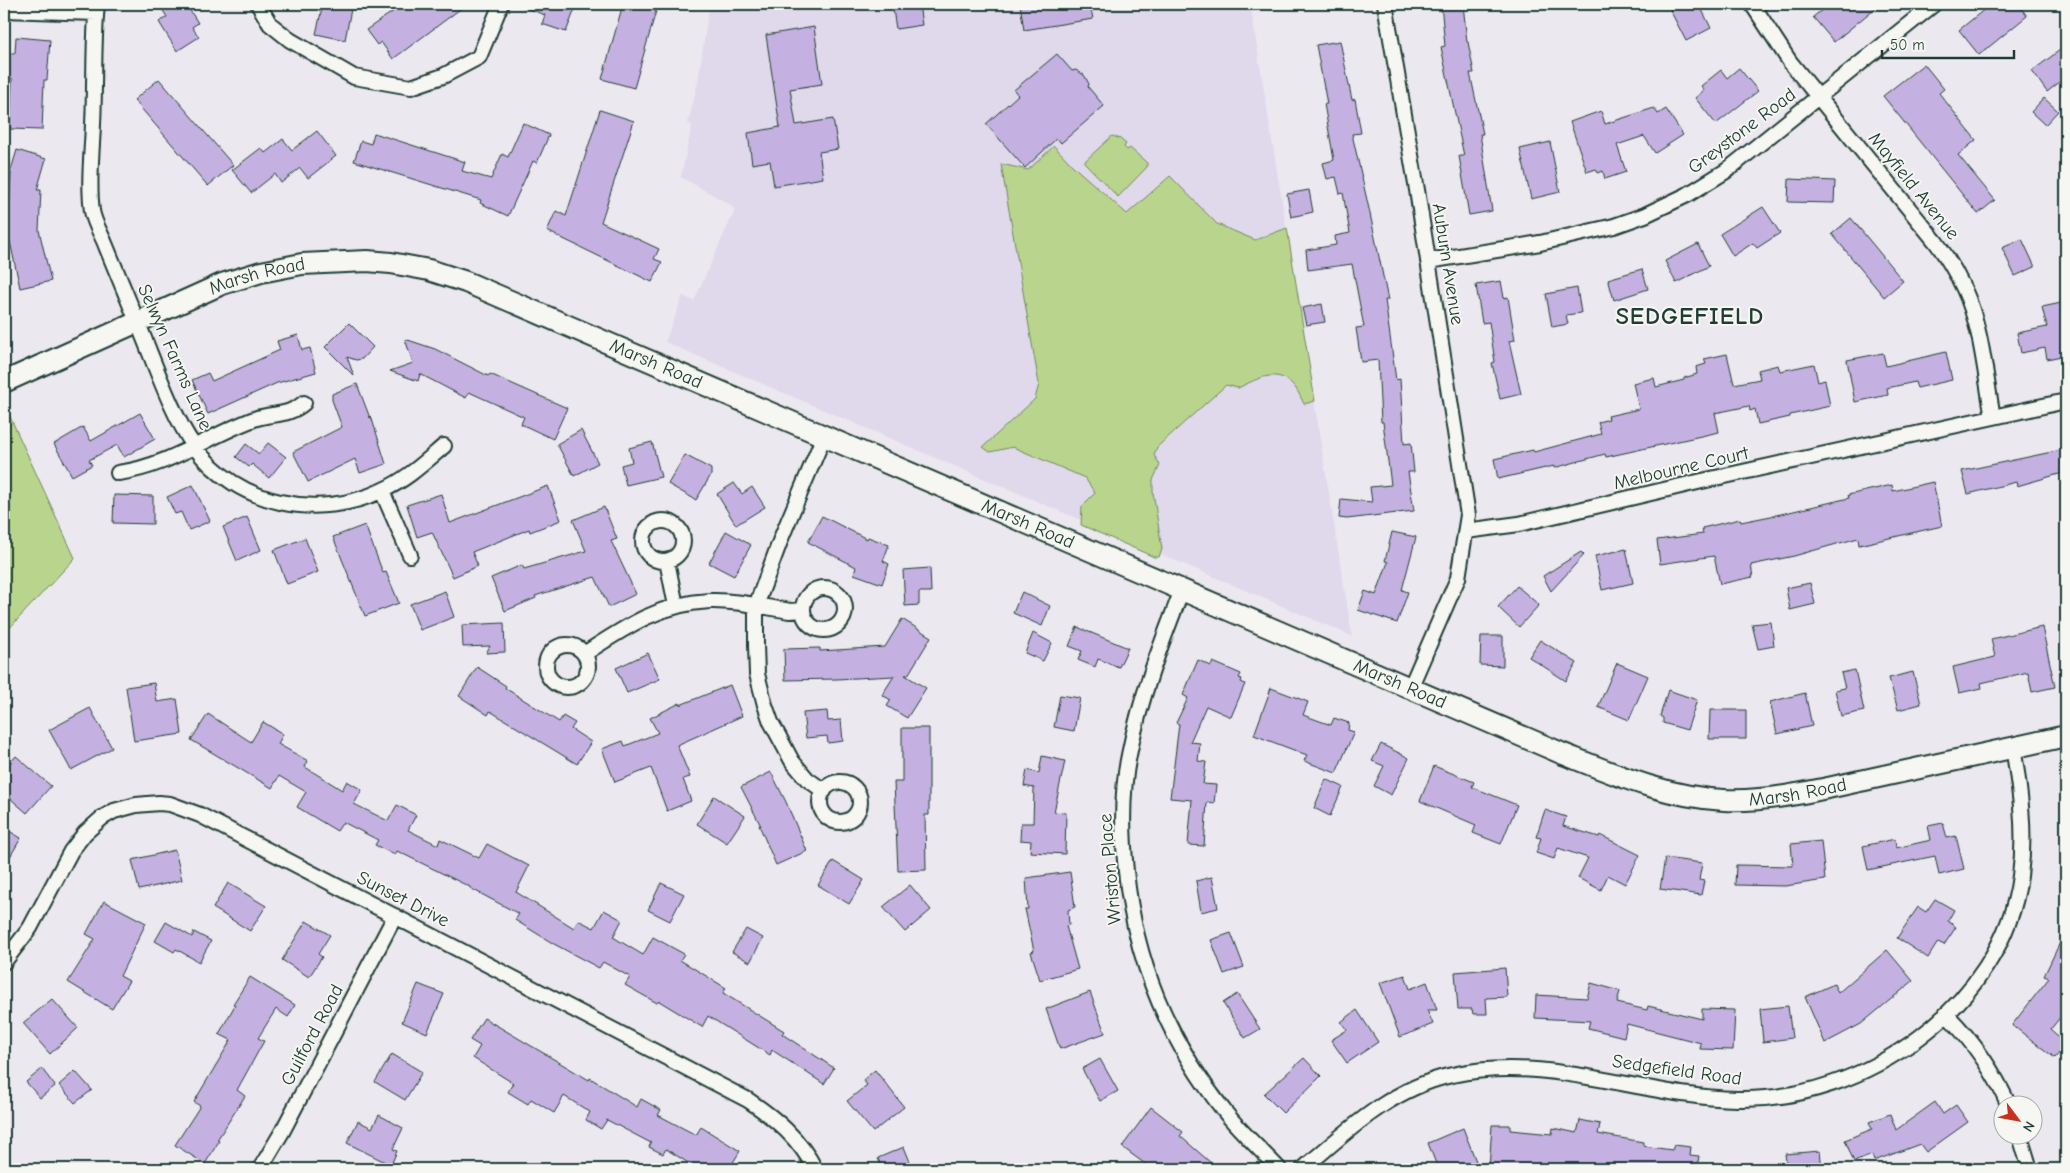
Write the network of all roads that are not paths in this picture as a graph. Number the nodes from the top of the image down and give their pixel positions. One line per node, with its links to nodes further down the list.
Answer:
1 (502, 4): 5 (street)
2 (1385, 4): 9 (street, Auburn Avenue)
3 (1752, 4): 8 (street, Mayfield Avenue)
4 (1934, 4): 8 (street, Greystone Road)
5 (261, 5)
6 (96, 8): 7 (street); 10 (street, Selwyn Farms Lane)
7 (4, 10)
8 (1818, 97): 9 (street, Greystone Road); 14 (street, Mayfield Avenue)
9 (1428, 261): 20 (street, Auburn Avenue)
10 (137, 321): 11 (street, Marsh Road); 15 (street, Marsh Road); 16 (street, Selwyn Farms Lane)
11 (4, 382)
12 (2066, 402): 14 (street, Melbourne Court)
13 (304, 403): 16 (street)
14 (1993, 417): 20 (street, Melbourne Court)
15 (824, 436): 23 (street, Marsh Road); 25 (street)
16 (195, 446): 18 (street); 19 (street, Selwyn Farms Lane)
17 (444, 446): 19 (street, Selwyn Farms Lane)
18 (118, 473)
19 (382, 491): 21 (street)
20 (1466, 531): 28 (street)
21 (410, 555)
22 (667, 561): 24 (street)
23 (1182, 590): 28 (street, Marsh Road); 39 (street, Wriston Place)
24 (676, 606): 25 (street); 27 (street)
25 (756, 606): 26 (street); 31 (street)
26 (803, 610)
27 (584, 654)
28 (1411, 686): 30 (street, Marsh Road)
29 (2066, 736): 30 (street, Marsh Road)
30 (2013, 747): 34 (street, Sedgefield Road)
31 (824, 791)
32 (395, 916): 33 (street, Sunset Drive); 37 (street, Guilford Road); 38 (street, Sunset Drive)
33 (4, 962)
34 (1946, 1014): 35 (street); 40 (street, Sedgefield Road)
35 (2004, 1096)
36 (2023, 1146): 41 (street)
37 (260, 1169)
38 (815, 1169)
39 (1279, 1169)
40 (1303, 1169)
41 (2030, 1169)

